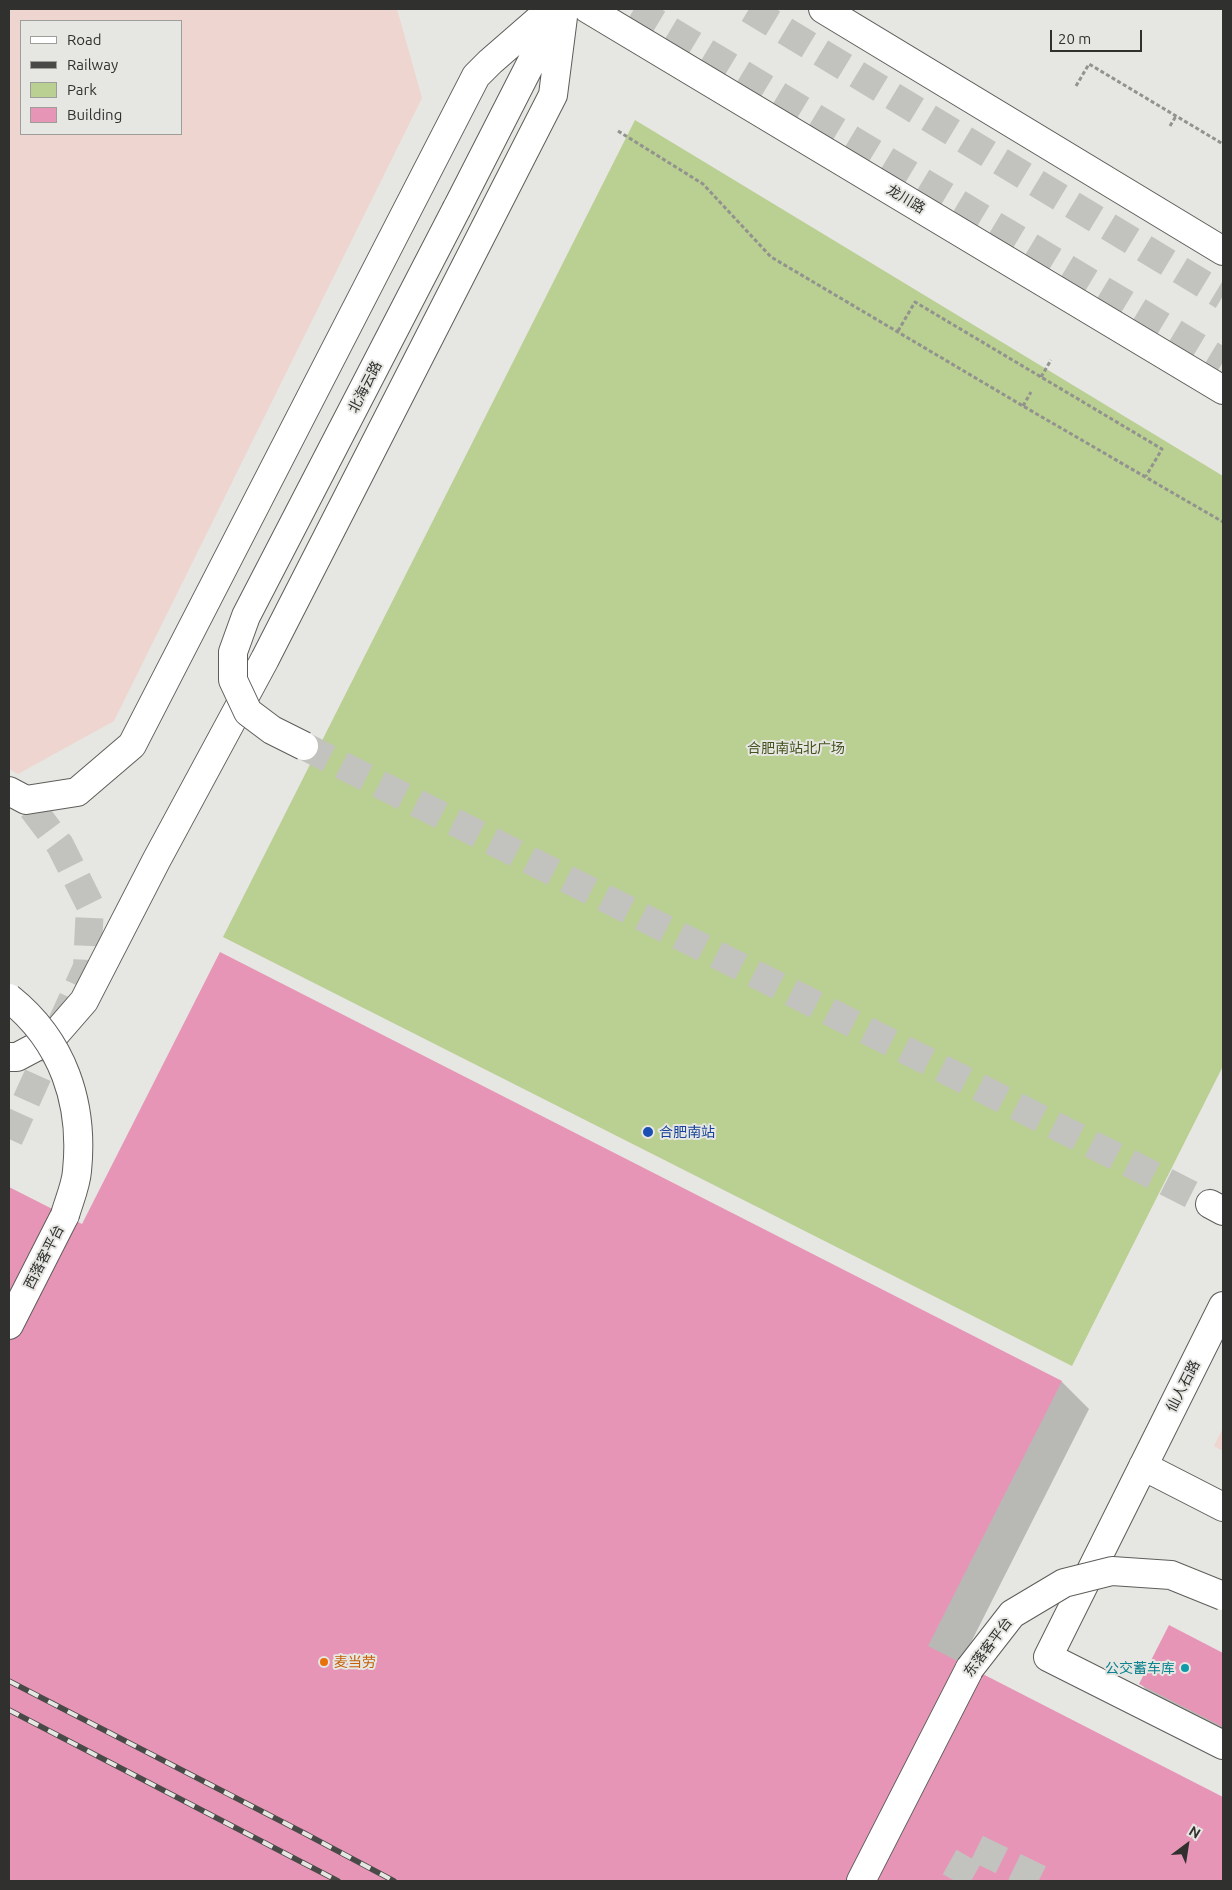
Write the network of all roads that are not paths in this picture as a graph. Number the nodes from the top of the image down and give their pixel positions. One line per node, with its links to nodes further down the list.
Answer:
1 (551, 9): 9 (main road)
2 (559, 9): 8 (main road, 北海云路, bridge)
3 (564, 9): 11 (main road)
4 (588, 9): 7 (main road, 龙川路)
5 (823, 9): 6 (main road)
6 (1223, 251)
7 (1223, 390)
8 (304, 746)
9 (9, 791)
10 (9, 998): 13 (main road, 西落客平台, bridge)
11 (9, 1057)
12 (1223, 1306): 14 (main road, 仙人石路)
13 (9, 1325)
14 (1143, 1466): 15 (main road); 17 (main road, 仙人石路)
15 (1223, 1507)
16 (1223, 1596): 18 (main road, 东落客平台, bridge)
17 (1223, 1745)
18 (861, 1881)

